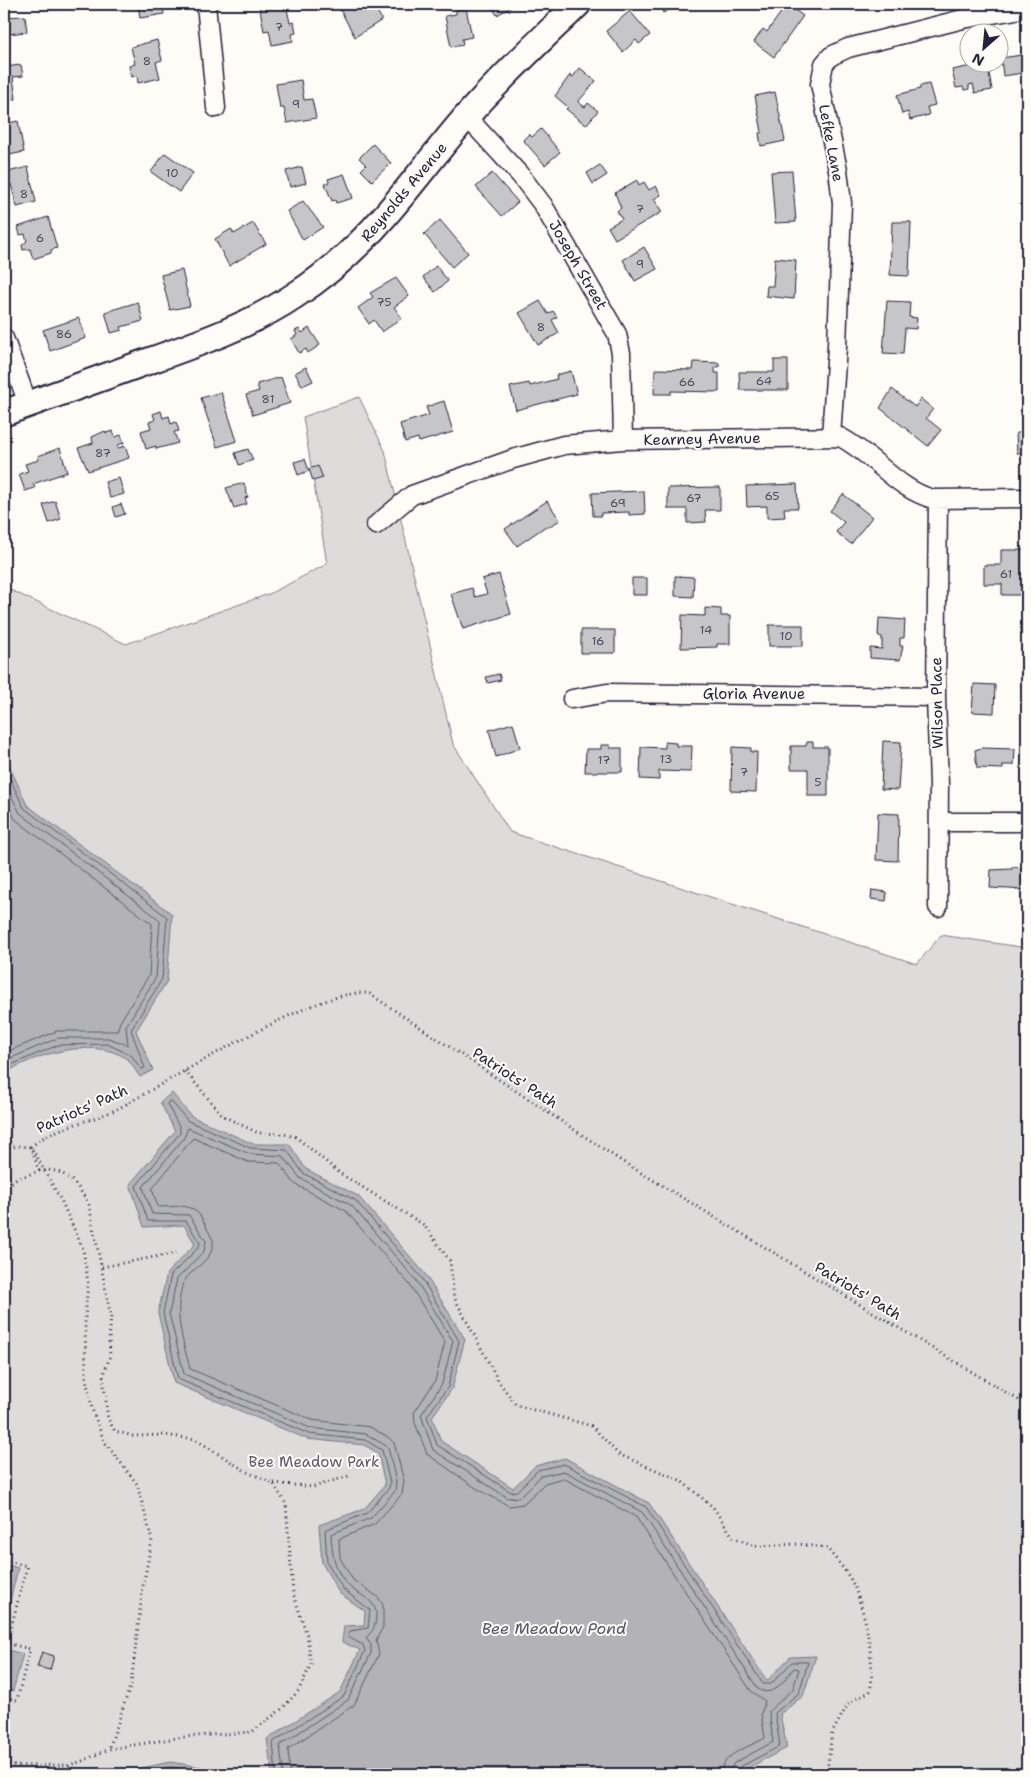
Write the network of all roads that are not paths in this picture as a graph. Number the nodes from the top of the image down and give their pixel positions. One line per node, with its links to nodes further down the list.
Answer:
1 (206, 4): 4 (street)
2 (578, 4): 5 (street, Reynolds Avenue)
3 (1027, 8): 9 (street, Lefke Lane)
4 (216, 108)
5 (467, 117): 7 (street, Reynolds Avenue); 10 (street, Joseph Street)
6 (4, 338): 7 (street)
7 (28, 404): 8 (street, Reynolds Avenue)
8 (4, 413)
9 (831, 437): 10 (street, Kearney Avenue); 12 (street, Kearney Avenue)
10 (623, 440): 13 (street, Kearney Avenue)
11 (1027, 498): 12 (street, Kearney Avenue)
12 (938, 500): 14 (street, Wilson Place)
13 (376, 525)
14 (936, 697): 15 (street, Gloria Avenue); 16 (street, Wilson Place)
15 (572, 699)
16 (939, 822): 17 (street); 18 (street, Wilson Place)
17 (1027, 822)
18 (938, 907)

